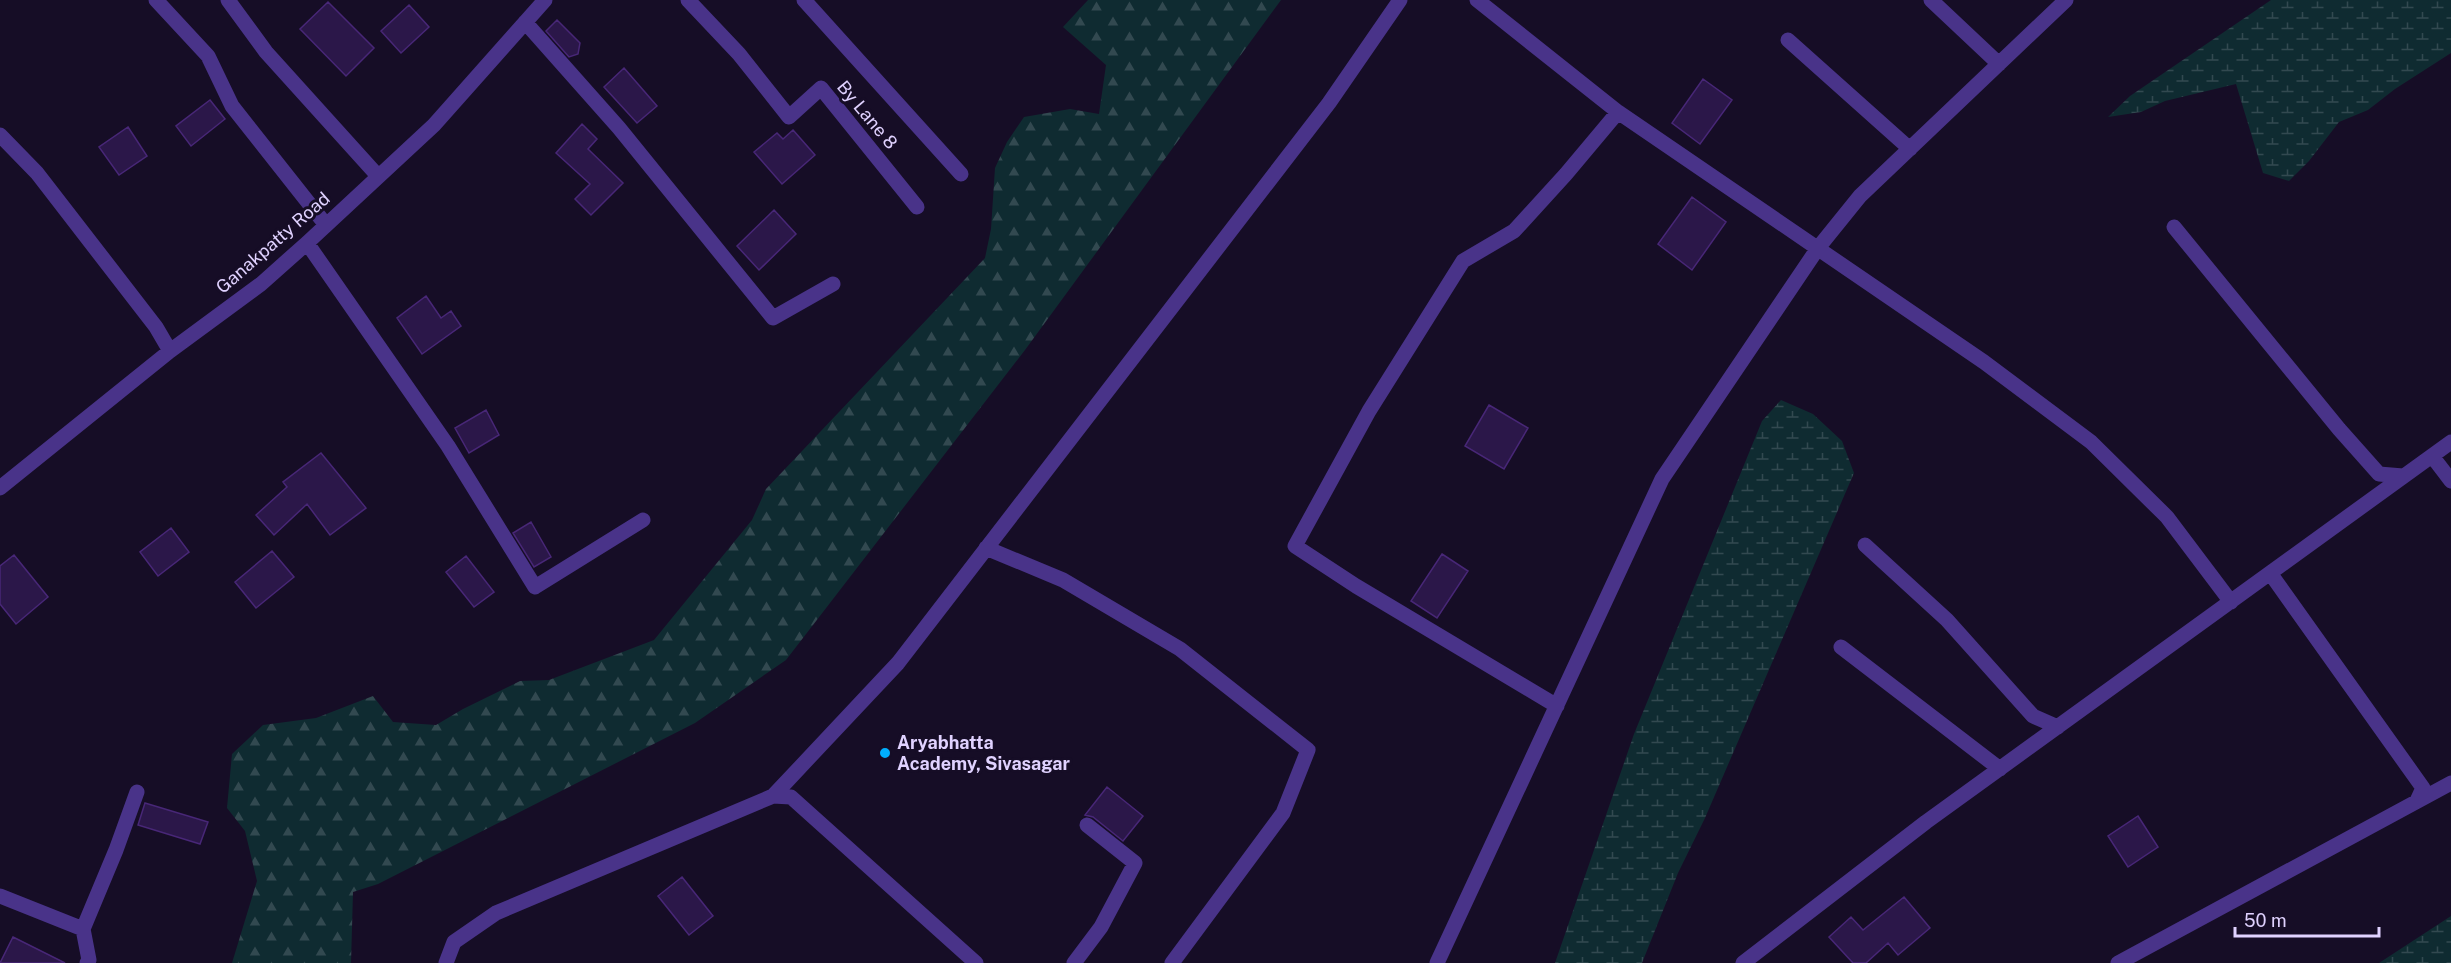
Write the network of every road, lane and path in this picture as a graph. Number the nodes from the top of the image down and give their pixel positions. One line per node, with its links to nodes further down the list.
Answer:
1 (156, 0): 19 (street)
2 (228, 0): 17 (street)
3 (544, 0): 10 (street, Ganakpatty Road)
4 (688, 0): 18 (street, By Lane 8)
5 (804, 0): 16 (street)
6 (1401, 0): 32 (street)
7 (1477, 0): 13 (street)
8 (1931, 0): 12 (street)
9 (2066, 0): 12 (street)
10 (525, 22): 17 (street, Ganakpatty Road); 23 (street)
11 (1788, 40): 15 (street)
12 (1999, 64): 15 (street)
13 (1618, 112): 22 (street); 36 (street)
14 (0, 135): 24 (street)
15 (1910, 149): 22 (street)
16 (961, 174)
17 (378, 176): 19 (street, Ganakpatty Road)
18 (917, 207)
19 (326, 225): 21 (street, Ganakpatty Road)
20 (2174, 227): 27 (street)
21 (306, 243): 24 (street, Ganakpatty Road); 30 (street)
22 (1818, 248): 34 (street); 36 (street)
23 (833, 284)
24 (170, 351): 29 (street, Ganakpatty Road)
25 (2451, 442): 26 (street)
26 (2432, 456): 27 (street); 28 (street)
27 (2403, 476): 33 (street)
28 (2451, 481)
29 (0, 488)
30 (643, 520)
31 (1866, 545): 37 (street)
32 (986, 548): 41 (street); 50 (street)
33 (2270, 573): 34 (street); 42 (street)
34 (2231, 602): 37 (street)
35 (1840, 647): 38 (street)
36 (1557, 706): 51 (street)
37 (2058, 727): 38 (street)
38 (2000, 769): 52 (street)
39 (2451, 783): 42 (street)
40 (137, 792): 45 (street)
41 (773, 796): 47 (street); 48 (street)
42 (2417, 801): 53 (street)
43 (1087, 825): 49 (street)
44 (0, 896): 45 (street)
45 (82, 929): 46 (street)
46 (87, 963)
47 (446, 963)
48 (976, 963)
49 (1074, 963)
50 (1172, 963)
51 (1437, 963)
52 (1743, 963)
53 (2118, 963)

